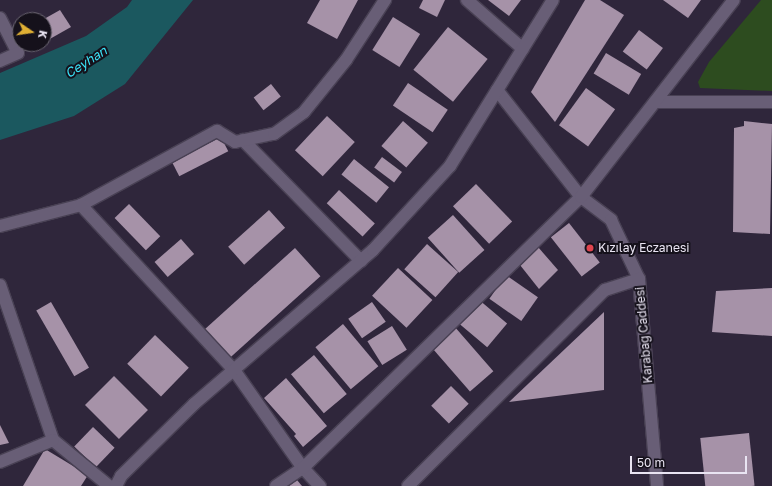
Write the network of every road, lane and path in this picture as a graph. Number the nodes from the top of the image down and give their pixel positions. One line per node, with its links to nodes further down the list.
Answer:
1 (385, 0): 11 (street)
2 (467, 0): 6 (street)
3 (553, 0): 6 (street)
4 (734, 0): 9 (street)
5 (0, 18): 7 (street)
6 (523, 49): 8 (street)
7 (0, 61)
8 (497, 90): 12 (street, Karabağ Caddesi); 15 (street)
9 (655, 102): 10 (street); 12 (street)
10 (772, 102)
11 (243, 140): 13 (street); 15 (street)
12 (581, 197): 16 (street, Karabağ Caddesi); 21 (street)
13 (81, 205): 14 (street); 18 (street)
14 (0, 226)
15 (361, 261): 18 (street)
16 (639, 279): 26 (street); 27 (street, Karabağ Caddesi)
17 (0, 286): 19 (street)
18 (234, 370): 21 (street); 23 (street)
19 (53, 440): 20 (street); 22 (street)
20 (0, 462)
21 (303, 468): 24 (street); 25 (street)
22 (109, 486)
23 (116, 486)
24 (276, 486)
25 (320, 486)
26 (408, 486)
27 (657, 486)

